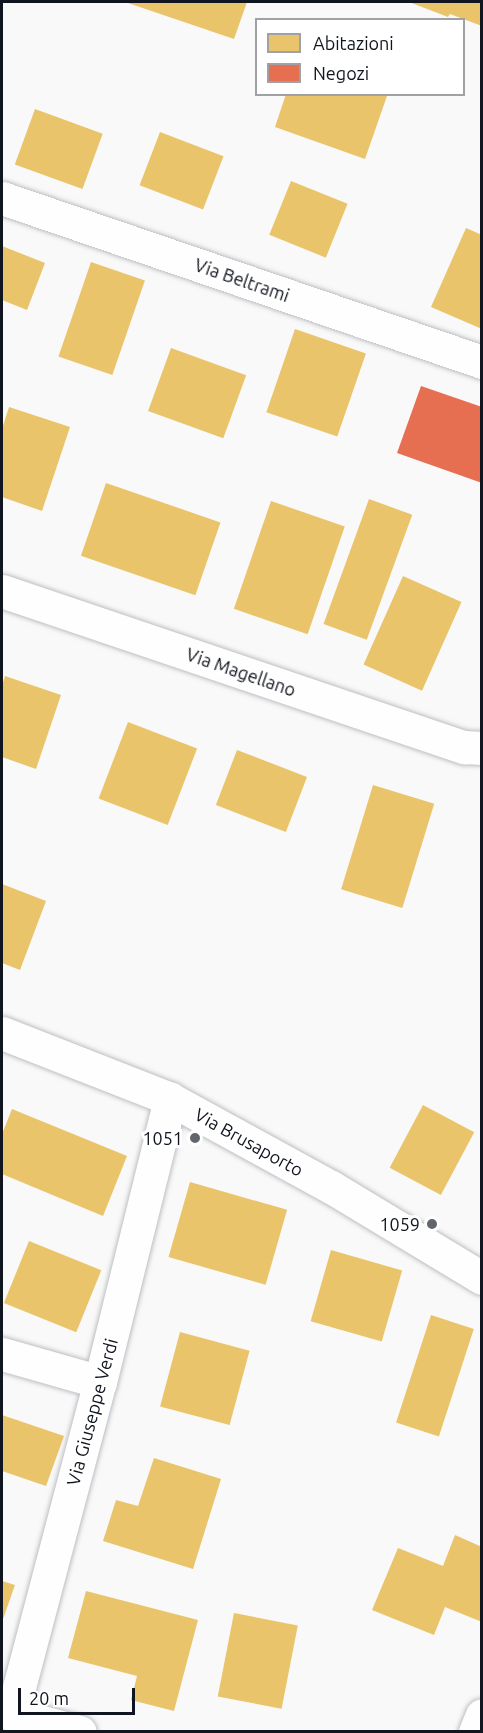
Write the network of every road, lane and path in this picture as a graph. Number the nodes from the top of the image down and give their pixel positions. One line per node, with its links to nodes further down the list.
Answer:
1 (2, 198): 2 (street, Via Beltrami)
2 (482, 362)
3 (2, 591): 4 (street, Via Magellano)
4 (482, 748)
5 (2, 1033): 6 (street, Via Brusaporto)
6 (170, 1099): 7 (street, Via Brusaporto); 9 (street, Via Giuseppe Verdi)
7 (482, 1278)
8 (2, 1354): 9 (street)
9 (100, 1382): 10 (street, Via Giuseppe Verdi)
10 (7, 1713): 12 (street)
11 (482, 1715): 13 (street)
12 (80, 1731)
13 (475, 1731)

